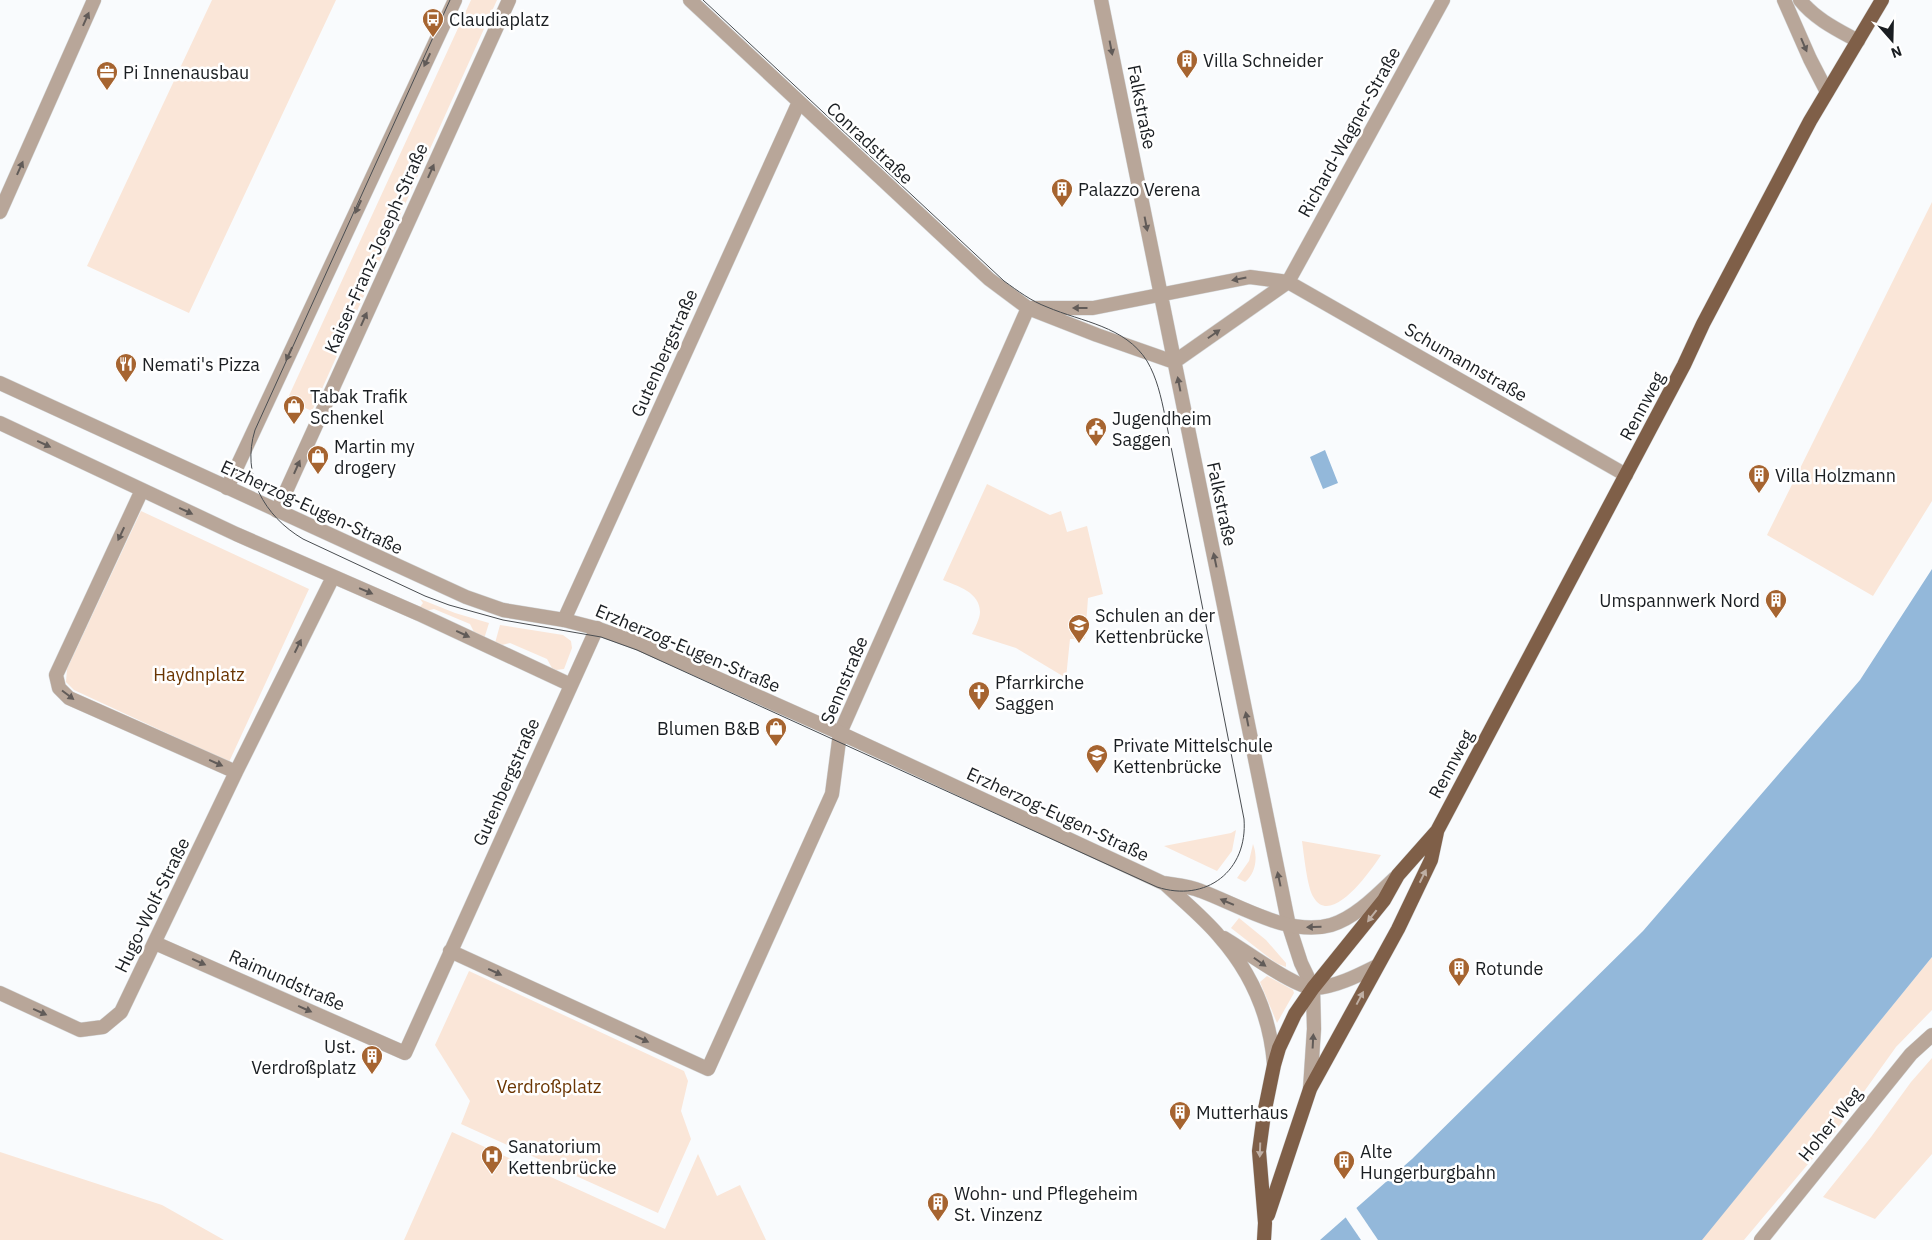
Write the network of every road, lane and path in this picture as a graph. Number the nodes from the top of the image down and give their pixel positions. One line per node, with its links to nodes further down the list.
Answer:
1 (94, 0): 13 (street, one-way to 1)
2 (455, 0): 21 (street, Kaiser-Franz-Joseph-Straße, one-way to 21)
3 (509, 0): 23 (street, Kaiser-Franz-Joseph-Straße, one-way to 3)
4 (690, 0): 12 (street, Conradstraße)
5 (1101, 0): 15 (street, Falkstraße, one-way to 15)
6 (1443, 0): 14 (street, Richard-Wagner-Straße)
7 (1784, 0): 11 (street, one-way to 11)
8 (1800, 0): 10 (street)
9 (1882, 0): 10 (main road, Rennweg)
10 (1858, 42): 11 (main road, Rennweg)
11 (1827, 92): 20 (main road, Rennweg)
12 (798, 102): 16 (street, Conradstraße); 25 (street, Gutenbergstraße)
13 (0, 212)
14 (1288, 282): 15 (street, one-way to 15); 17 (street, one-way to 14); 20 (street, Schumannstraße)
15 (1160, 295): 16 (street, one-way to 16); 17 (street, Falkstraße)
16 (1028, 308): 17 (street, Conradstraße); 28 (street, Sennstraße)
17 (1174, 362): 33 (street, Falkstraße, one-way to 17)
18 (0, 384): 21 (street, Erzherzog-Eugen-Straße)
19 (0, 423): 22 (street, one-way to 22)
20 (1626, 475): 30 (main road, Rennweg)
21 (227, 488): 23 (street, Erzherzog-Eugen-Straße)
22 (142, 490): 24 (street, one-way to 24); 29 (street, one-way to 29)
23 (277, 511): 25 (street, Erzherzog-Eugen-Straße)
24 (333, 577): 27 (street, one-way to 27); 29 (street, one-way to 24)
25 (564, 620): 26 (street, Erzherzog-Eugen-Straße)
26 (597, 628): 27 (street, Gutenbergstraße); 28 (street, Erzherzog-Eugen-Straße)
27 (571, 685): 36 (street, Gutenbergstraße)
28 (840, 733): 32 (street, Erzherzog-Eugen-Straße); 36 (street, Sennstraße, one-way to 28)
29 (236, 772): 35 (street, Hugo-Wolf-Straße)
30 (1437, 831): 31 (main road, Rennweg); 37 (main road, Rennweg, one-way to 30)
31 (1398, 875): 33 (street, one-way to 33); 38 (main road, Rennweg, one-way to 38)
32 (1163, 883): 33 (street, one-way to 32); 34 (street)
33 (1289, 926): 38 (street, Falkstraße)
34 (1219, 935): 38 (street, one-way to 38); 41 (street)
35 (154, 943): 36 (street, Raimundstraße, one-way to 36); 39 (street, Hugo-Wolf-Straße, one-way to 35)
36 (450, 952)
37 (1377, 966): 38 (street); 42 (main road, Rennweg, one-way to 37)
38 (1313, 988): 41 (main road, Rennweg); 42 (street, one-way to 38)
39 (0, 993)
40 (1932, 1035): 45 (street, Hoher Weg)
41 (1274, 1064): 43 (main road, Rennweg, one-way to 43)
42 (1310, 1089): 43 (main road, Rennweg)
43 (1265, 1223): 44 (main road, Rennweg)
44 (1264, 1240)
45 (1761, 1240)

